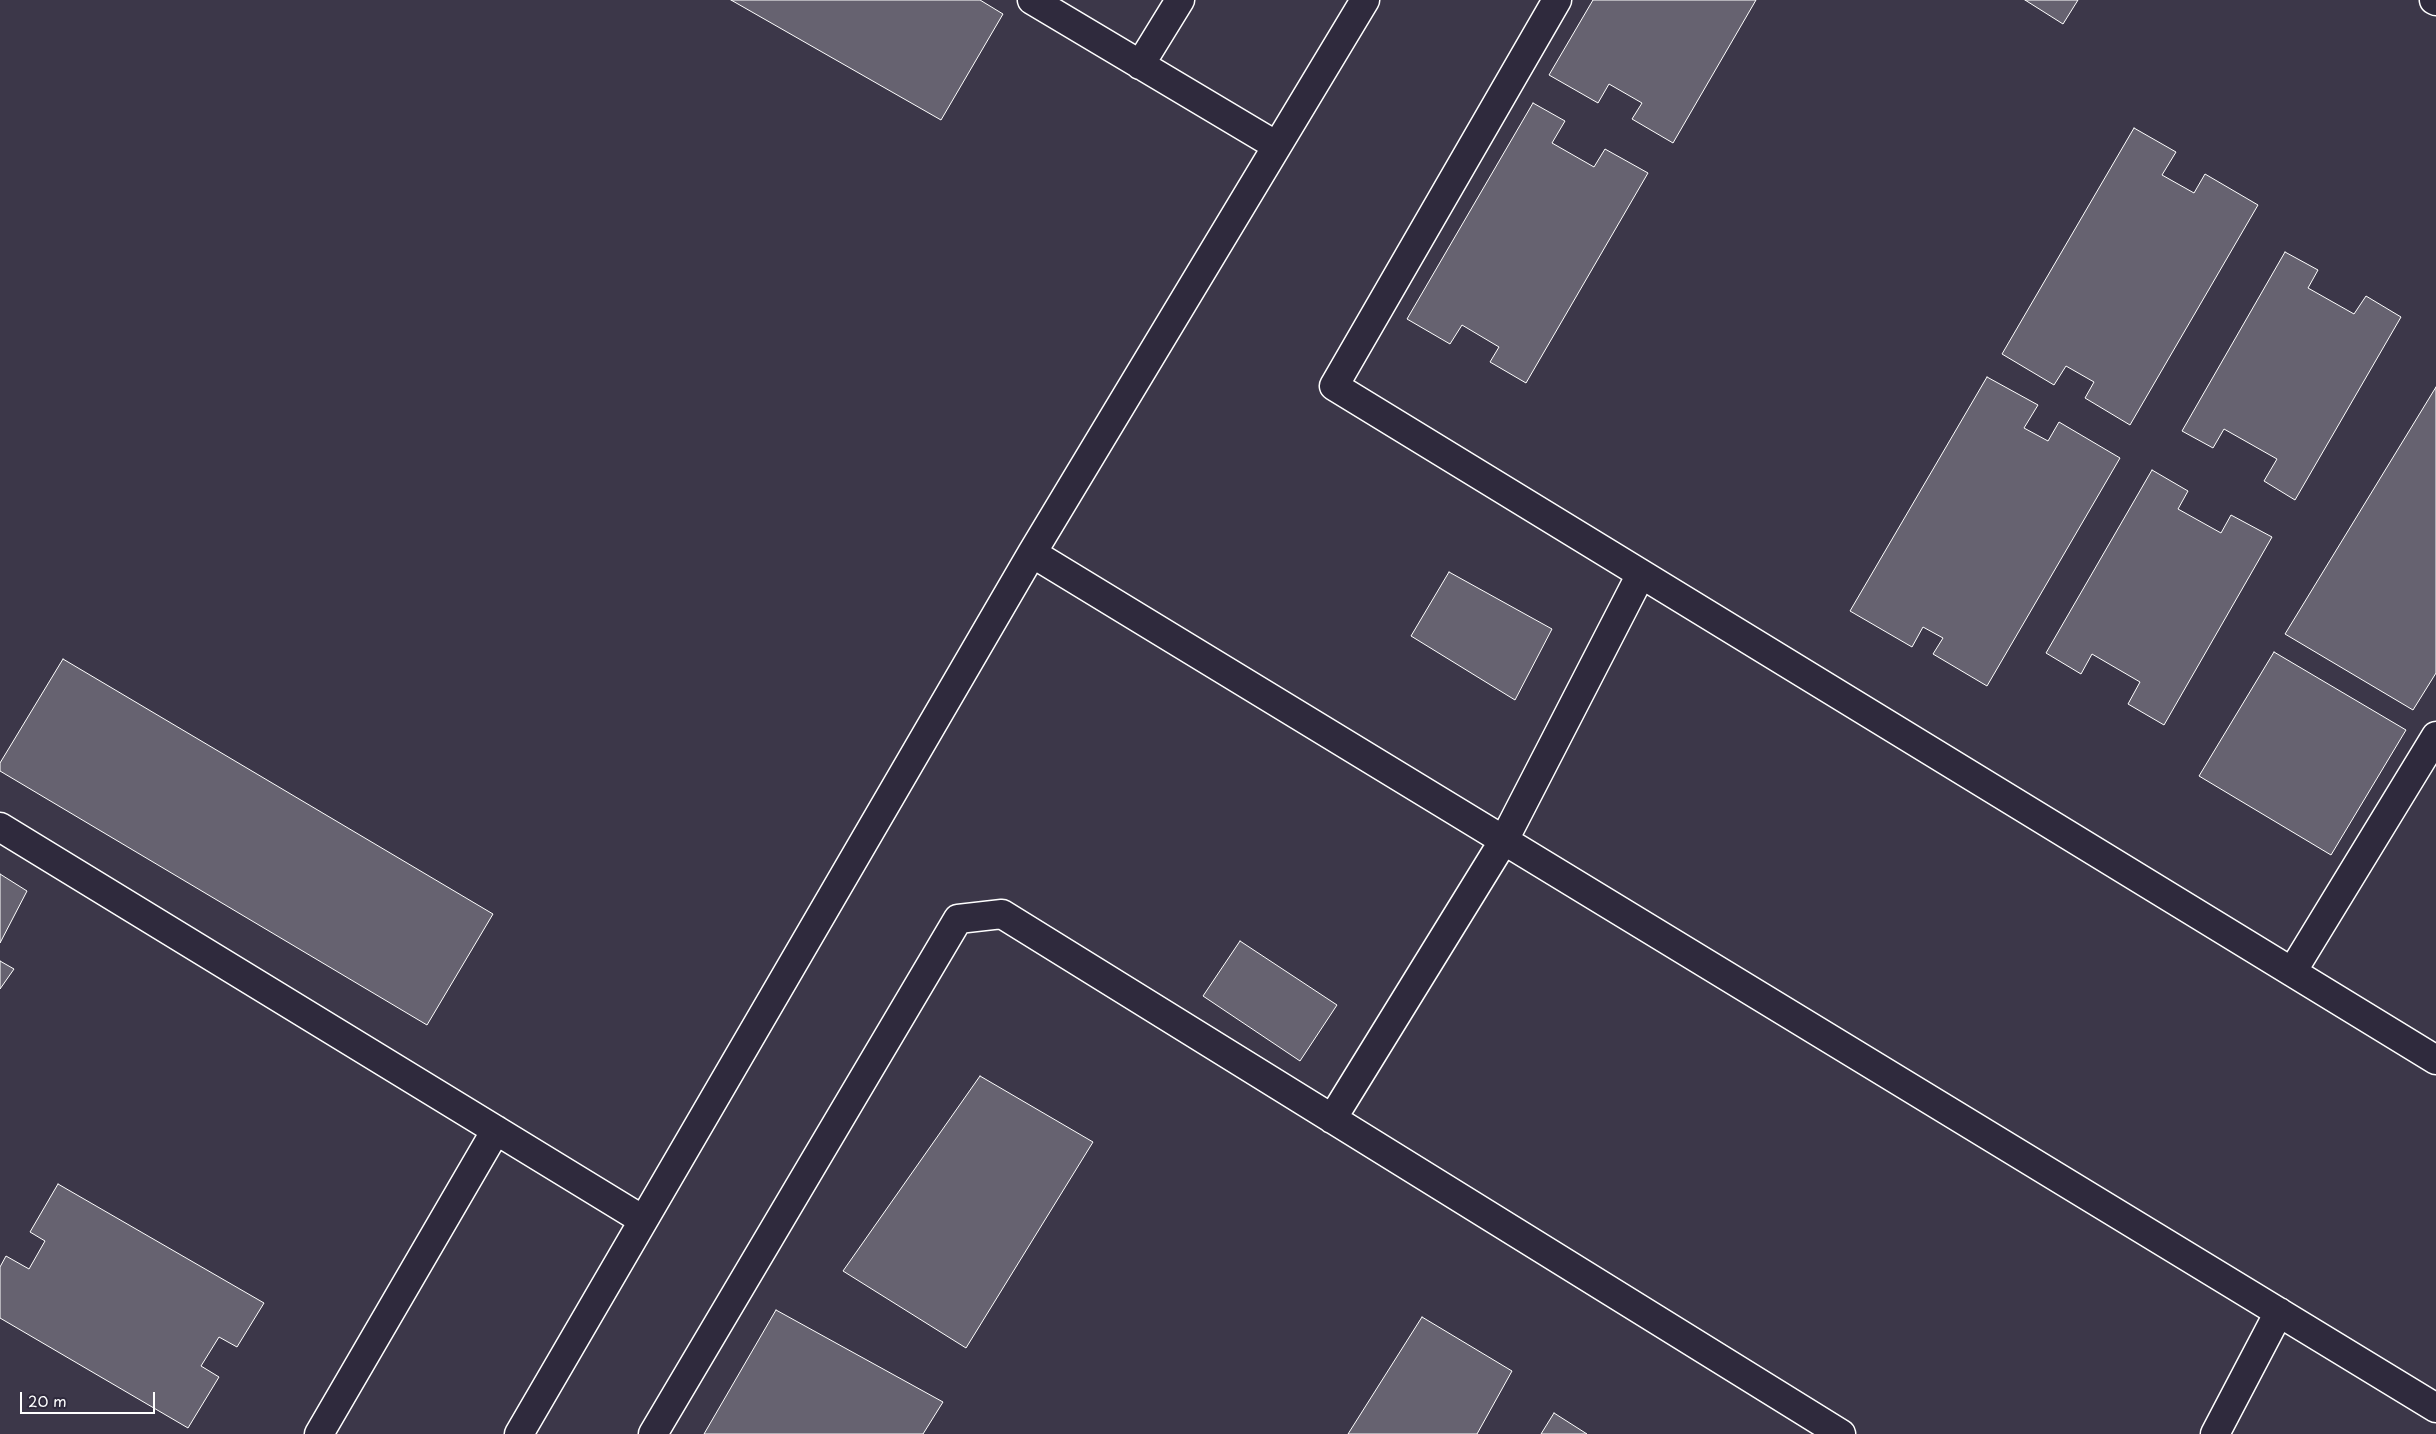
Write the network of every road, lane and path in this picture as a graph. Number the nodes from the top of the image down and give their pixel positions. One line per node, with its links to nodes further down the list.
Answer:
1 (1032, 0): 5 (street)
2 (1180, 0): 5 (street)
3 (1365, 0): 6 (street)
4 (1557, 0): 8 (street)
5 (1140, 65): 6 (street)
6 (1277, 146): 7 (street)
7 (1032, 553): 11 (street); 16 (street)
8 (1641, 574): 11 (street); 12 (street)
9 (2436, 736): 12 (street)
10 (0, 827): 15 (street)
11 (1504, 840): 14 (street); 17 (street)
12 (2292, 972): 13 (street)
13 (2436, 1060)
14 (1332, 1119): 21 (street); 22 (street)
15 (496, 1130): 16 (street); 19 (street)
16 (643, 1220): 20 (street)
17 (2279, 1312): 18 (street); 23 (street)
18 (2436, 1408)
19 (319, 1434)
20 (519, 1434)
21 (653, 1434)
22 (1841, 1434)
23 (2215, 1434)

